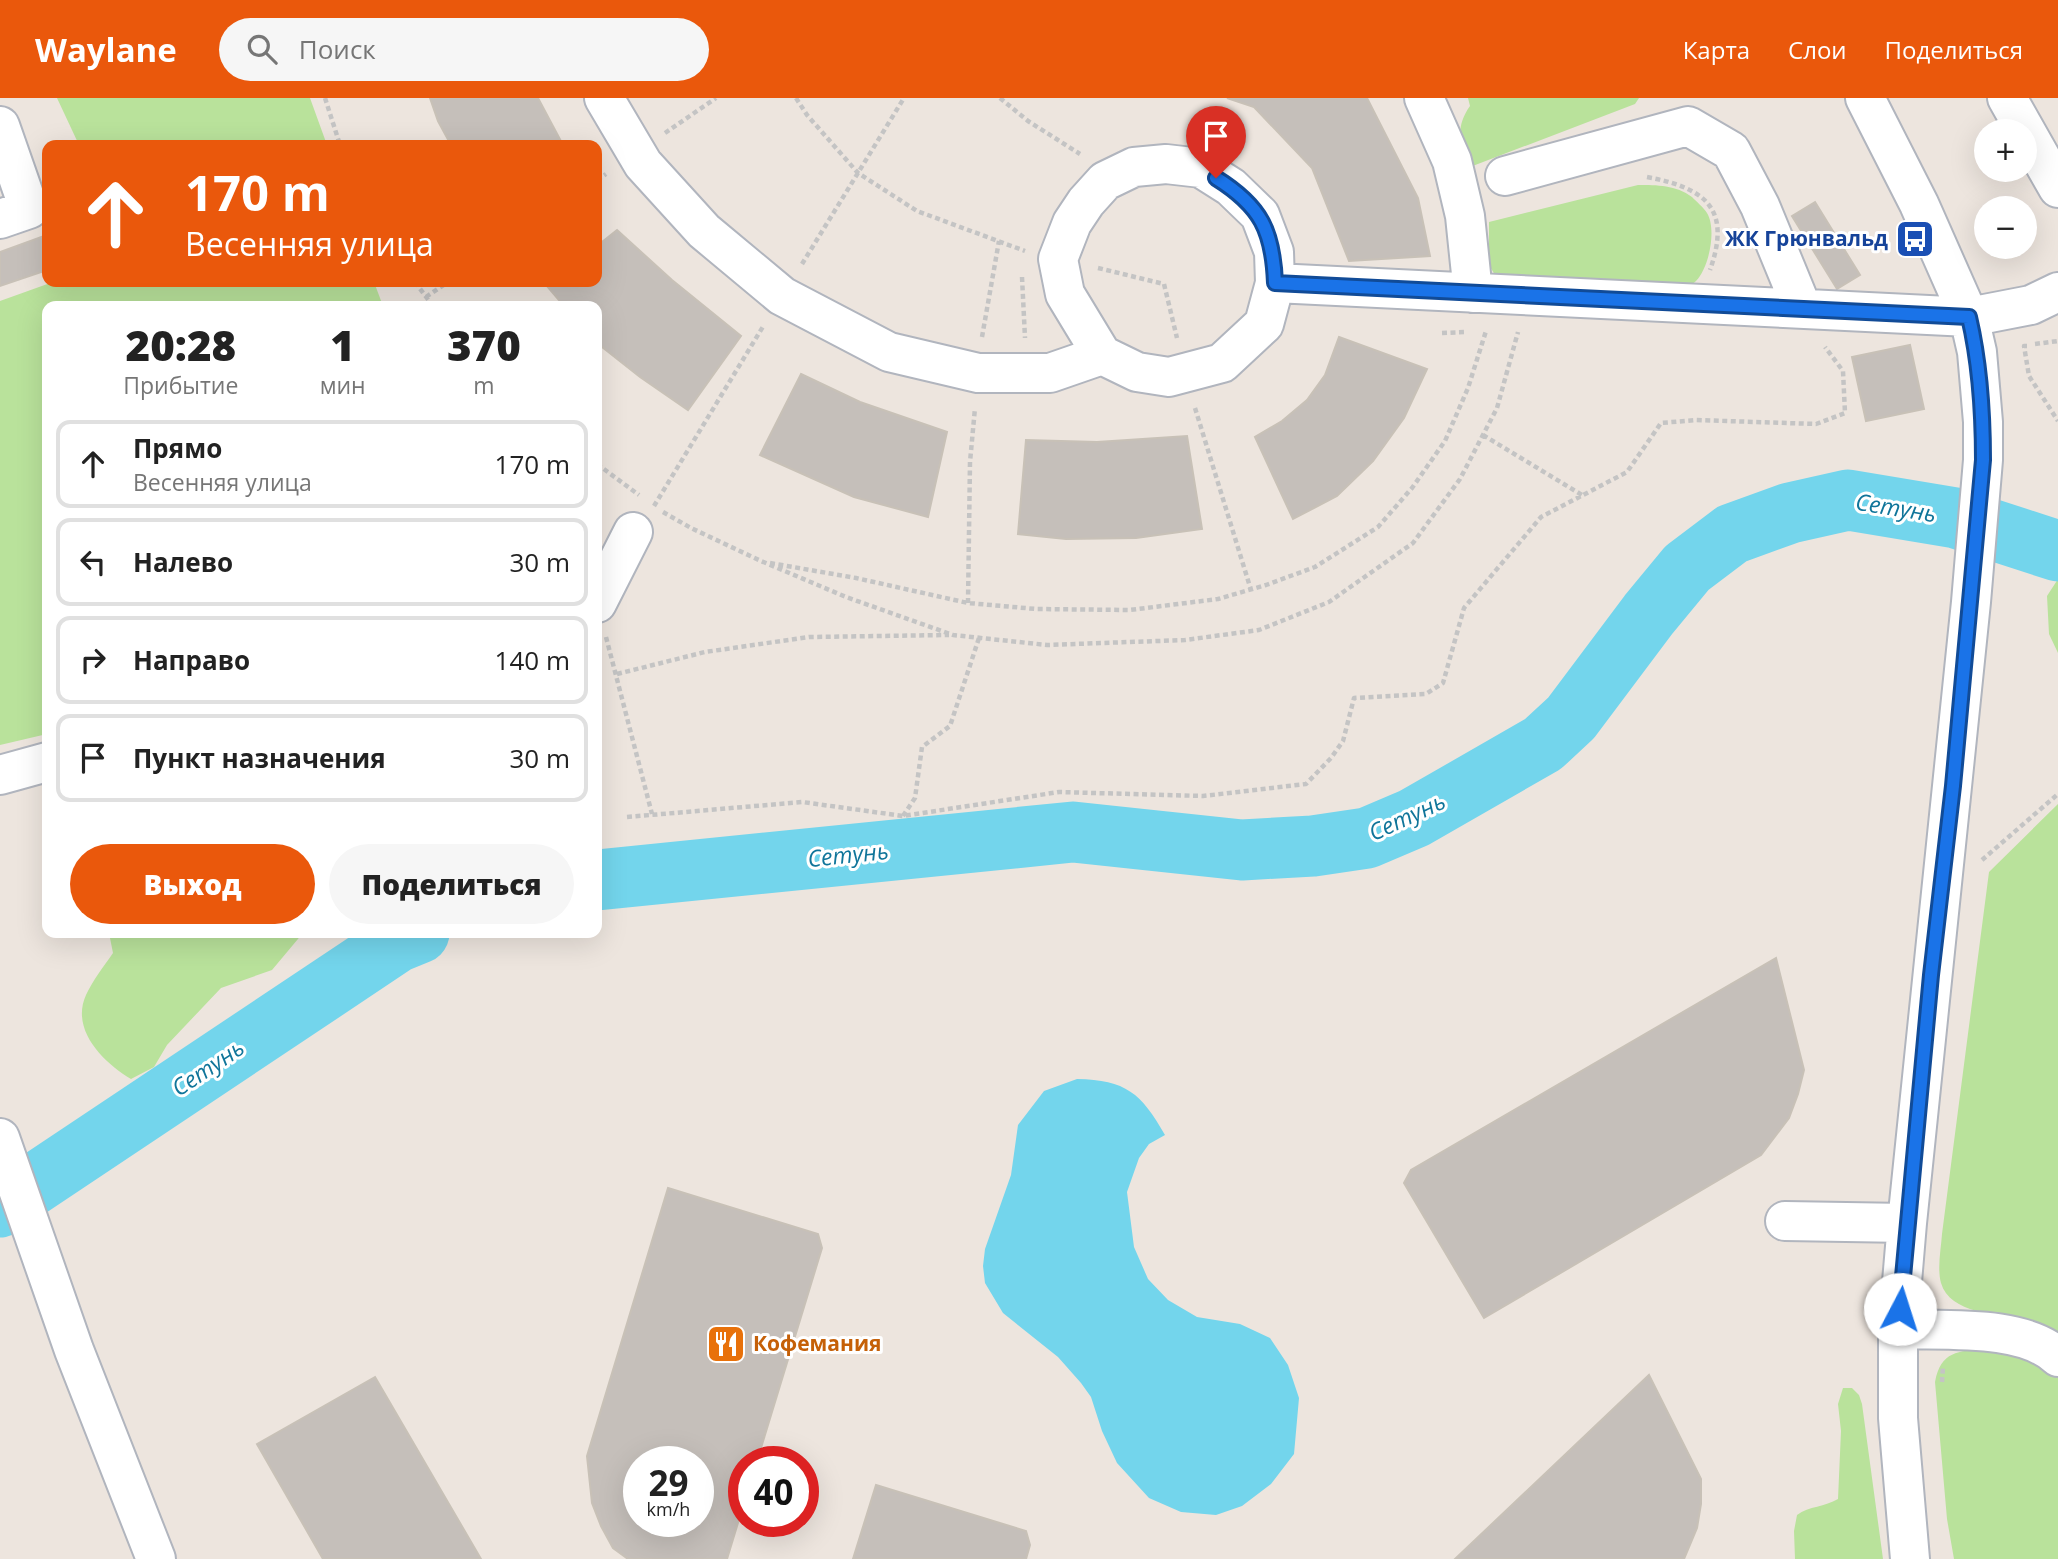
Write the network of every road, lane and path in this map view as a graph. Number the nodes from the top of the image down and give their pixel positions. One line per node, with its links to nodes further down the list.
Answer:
1 (325, 98): 8 (path)
2 (604, 98): 29 (street)
3 (1000, 98): 10 (path)
4 (1424, 98): 20 (street)
5 (1864, 98): 23 (street)
6 (2007, 98): 12 (street)
7 (0, 126): 13 (street)
8 (338, 140)
9 (1634, 141): 11 (street); 15 (path); 24 (street)
10 (1086, 159)
11 (1505, 176)
12 (2058, 188)
13 (0, 219)
14 (999, 242): 29 (path)
15 (1709, 272)
16 (1275, 283): 20 (street); 28 (street); 28 (street)
17 (419, 287): 21 (path)
18 (441, 287): 21 (path)
19 (2058, 292): 23 (street)
20 (1473, 293): 24 (street)
21 (426, 297): 22 (path)
22 (429, 301)
23 (1969, 317): 24 (street); 48 (street)
24 (1810, 323): 33 (path)
25 (1486, 331): 36 (path)
26 (1518, 332): 31 (path)
27 (2058, 341): 30 (path)
28 (1102, 355): 29 (street)
29 (978, 373): 36 (path)
30 (2058, 421)
31 (1483, 435): 33 (path); 40 (path)
32 (602, 468): 35 (path)
33 (1583, 495): 46 (path)
34 (633, 532): 37 (street)
35 (761, 561): 36 (path); 39 (path)
36 (968, 603)
37 (602, 611)
38 (602, 619): 41 (path)
39 (953, 635): 40 (path); 41 (path)
40 (979, 638): 46 (path)
41 (617, 674): 45 (path)
42 (42, 763): 43 (street)
43 (0, 775)
44 (2058, 794): 48 (path)
45 (652, 814): 46 (path); 47 (path)
46 (903, 816)
47 (627, 817)
48 (1944, 868): 51 (street)
49 (0, 1138): 54 (street)
50 (1785, 1221): 51 (street)
51 (1907, 1223): 52 (street)
52 (1898, 1329): 53 (street); 55 (street)
53 (2058, 1357)
54 (156, 1559)
55 (1910, 1559)

